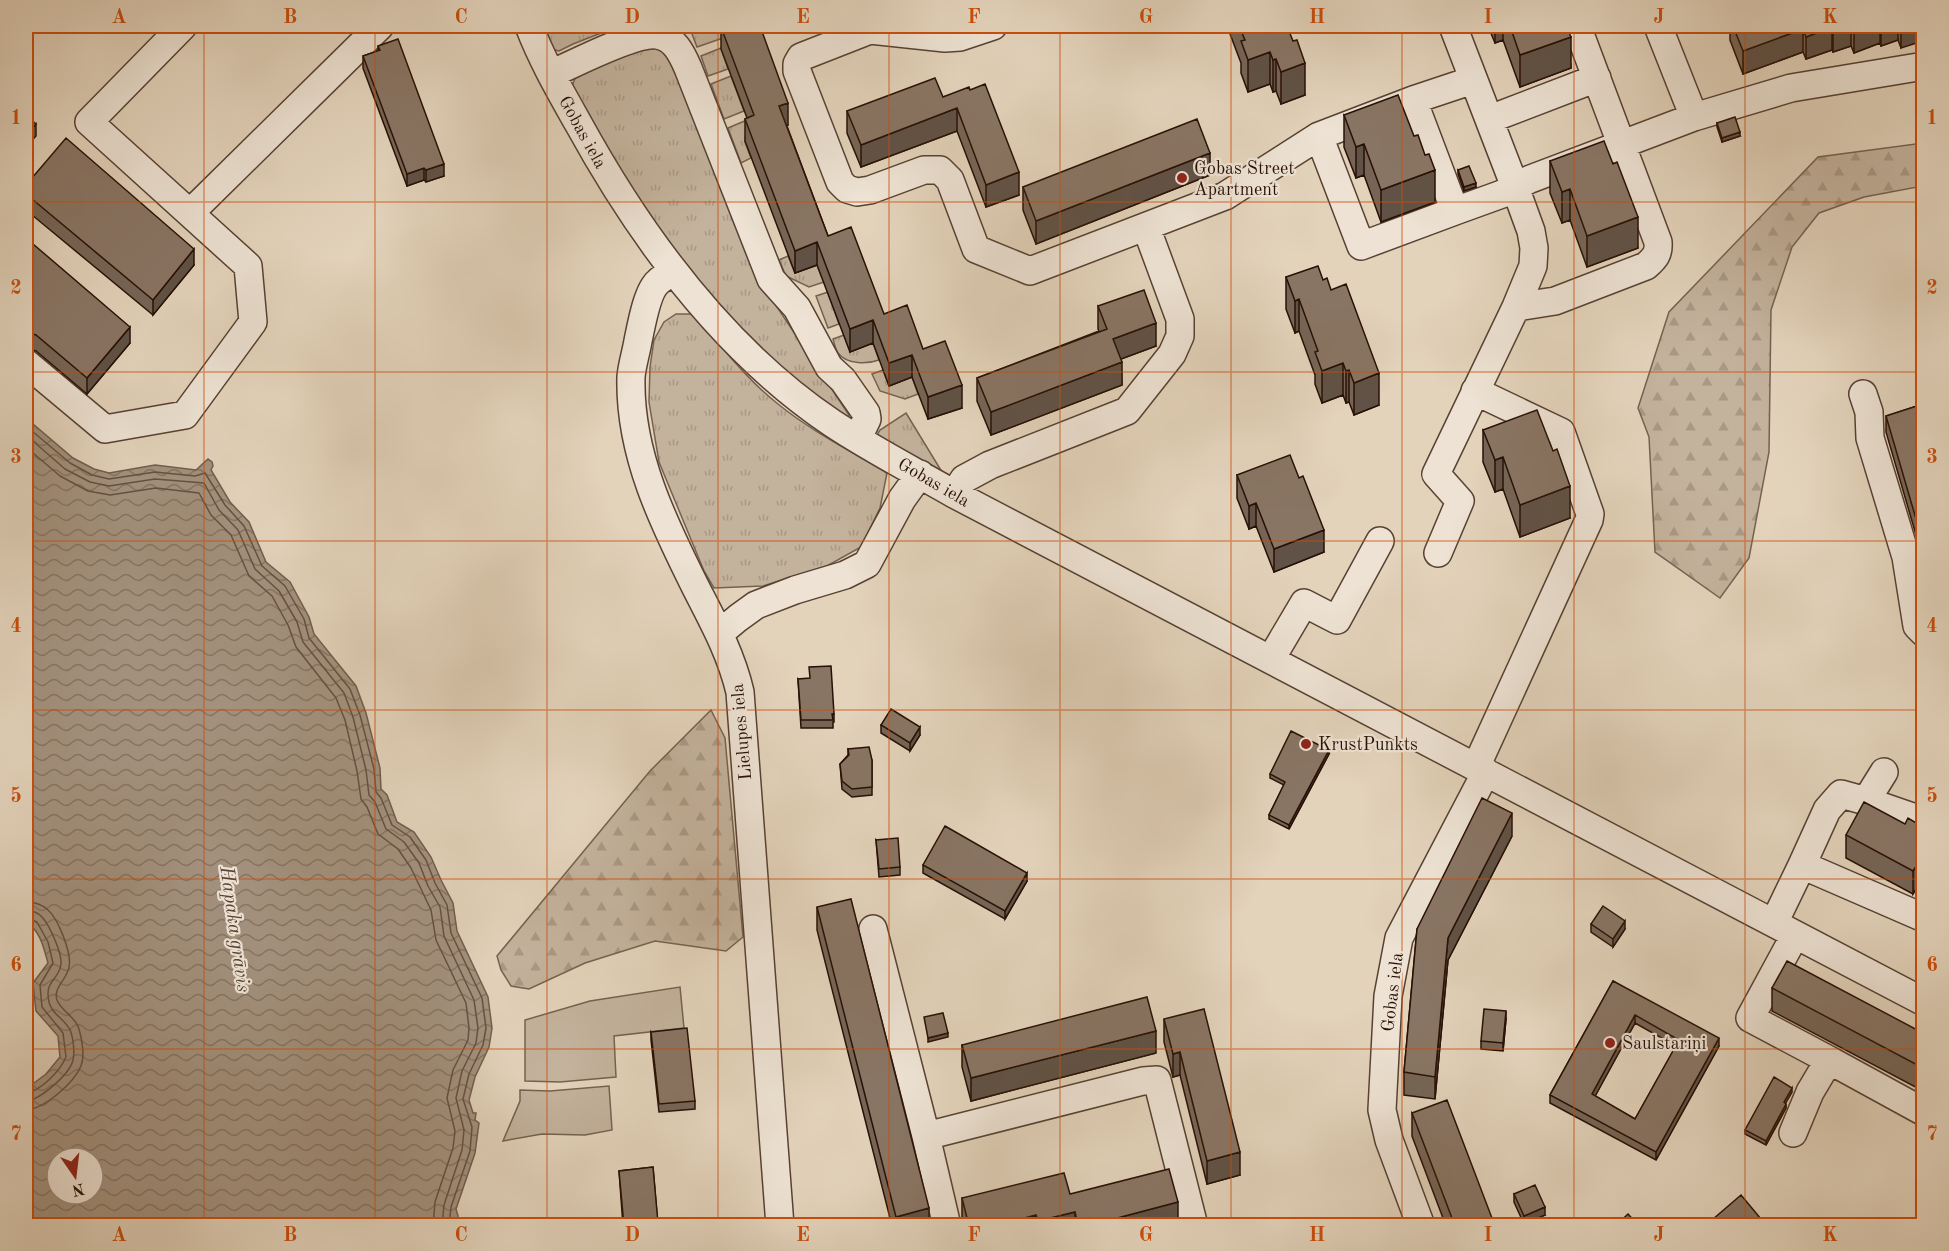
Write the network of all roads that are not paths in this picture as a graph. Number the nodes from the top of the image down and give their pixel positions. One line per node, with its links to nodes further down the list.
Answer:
1 (183, 26): 19 (street)
2 (380, 26): 19 (street)
3 (529, 26): 9 (street, Gobas iela)
4 (993, 26): 20 (street)
5 (1453, 26): 11 (street)
6 (1577, 26): 10 (street)
7 (1658, 26): 13 (street)
8 (1923, 66): 13 (street)
9 (551, 74): 21 (street, Gobas iela); 26 (street)
10 (1597, 78): 14 (street); 16 (street)
11 (1473, 80): 12 (street); 14 (street)
12 (1413, 100): 15 (street); 18 (street)
13 (1694, 117): 16 (street)
14 (1490, 119): 17 (street)
15 (1319, 136): 18 (street); 20 (street)
16 (1622, 145): 17 (street); 22 (street)
17 (1515, 187): 18 (street); 22 (street)
18 (1455, 211)
19 (190, 213): 23 (street)
20 (1146, 226): 28 (street)
21 (673, 271): 26 (street, Gobas iela); 31 (street, Lielupes iela)
22 (1516, 307): 24 (street)
23 (26, 363)
24 (1475, 391): 30 (street); 34 (street)
25 (1863, 394): 32 (street)
26 (858, 438): 27 (street, Gobas iela)
27 (920, 474): 28 (street, Gobas iela); 31 (street)
28 (954, 495): 33 (street, Gobas iela)
29 (1380, 542): 33 (street)
30 (1438, 553)
31 (720, 633): 47 (street, Lielupes iela)
32 (1923, 633)
33 (1271, 659): 34 (street, Gobas iela)
34 (1481, 770): 41 (street, Gobas iela); 50 (street, Gobas iela)
35 (1884, 772): 36 (street)
36 (1866, 801): 37 (street); 38 (street)
37 (1923, 822)
38 (1802, 865): 39 (street); 41 (street)
39 (1923, 918)
40 (873, 929): 46 (street)
41 (1784, 929): 42 (street, Gobas iela); 43 (street)
42 (1923, 1002)
43 (1829, 1060): 44 (street); 45 (street)
44 (1923, 1112)
45 (1793, 1133)
46 (926, 1136): 48 (street); 49 (street)
47 (780, 1226)
48 (947, 1226)
49 (1194, 1226)
50 (1421, 1226)

